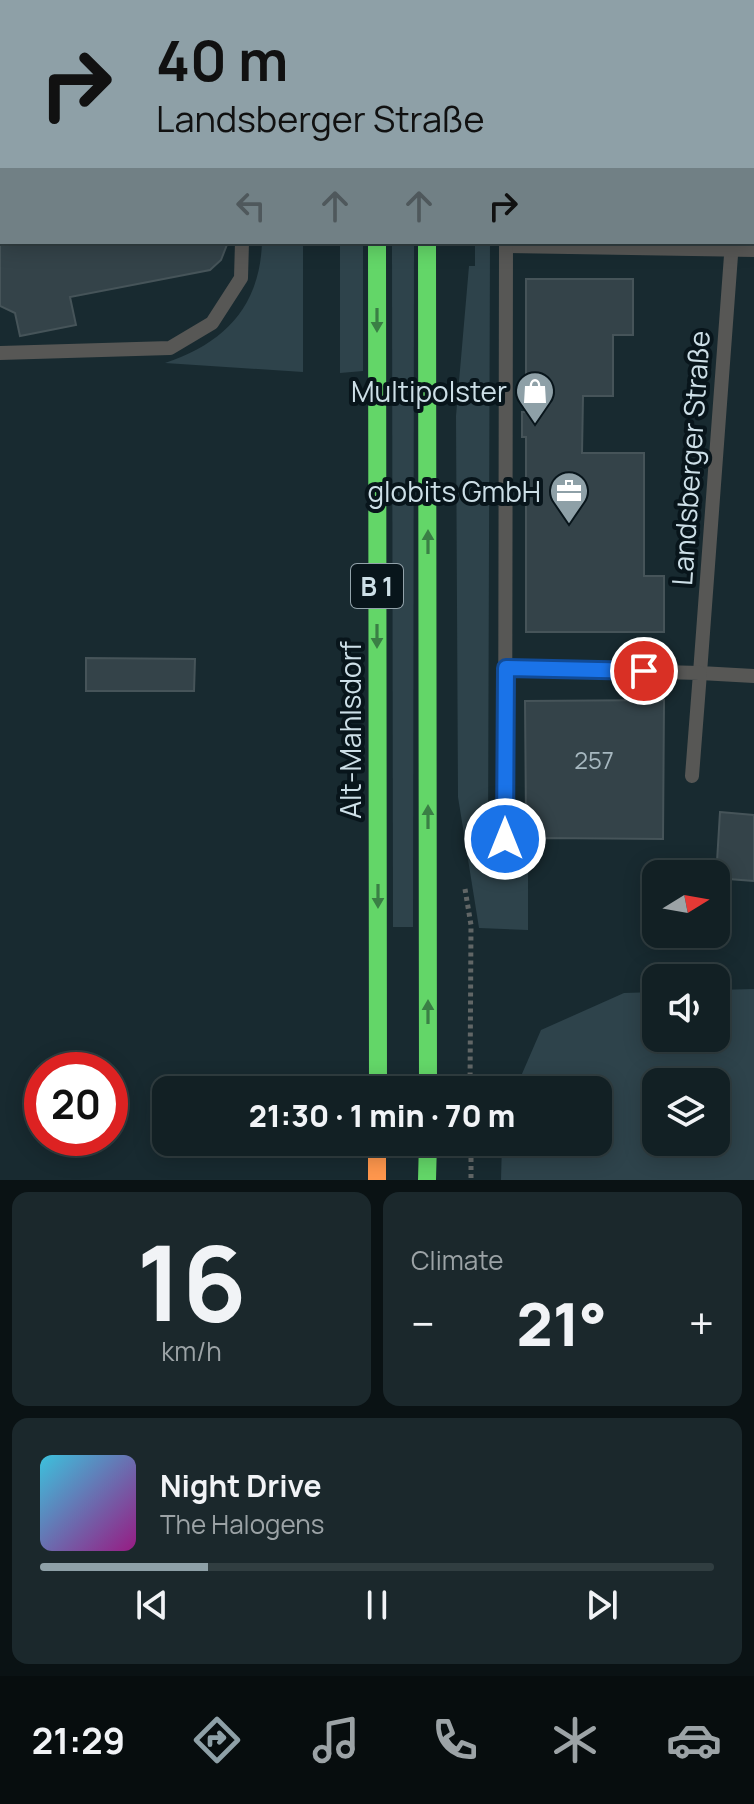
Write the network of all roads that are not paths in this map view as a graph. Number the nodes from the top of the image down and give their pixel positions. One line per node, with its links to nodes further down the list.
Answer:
1 (242, 244): 7 (lane)
2 (377, 244): 13 (main road, Alt-Mahlsdorf / B 1, one-way to 13)
3 (427, 244): 14 (main road, B 1, one-way to 3)
4 (506, 244): 5 (lane); 8 (lane)
5 (731, 245): 6 (lane); 9 (lane, Landsberger Straße)
6 (754, 250)
7 (0, 353)
8 (506, 668): 9 (lane); 12 (lane)
9 (700, 673): 10 (lane); 11 (lane, Landsberger Straße)
10 (754, 676)
11 (692, 776)
12 (505, 839)
13 (378, 1076)
14 (428, 1076)
15 (377, 1156): 17 (main road)
16 (428, 1156): 18 (main road)
17 (377, 1180)
18 (427, 1180)

